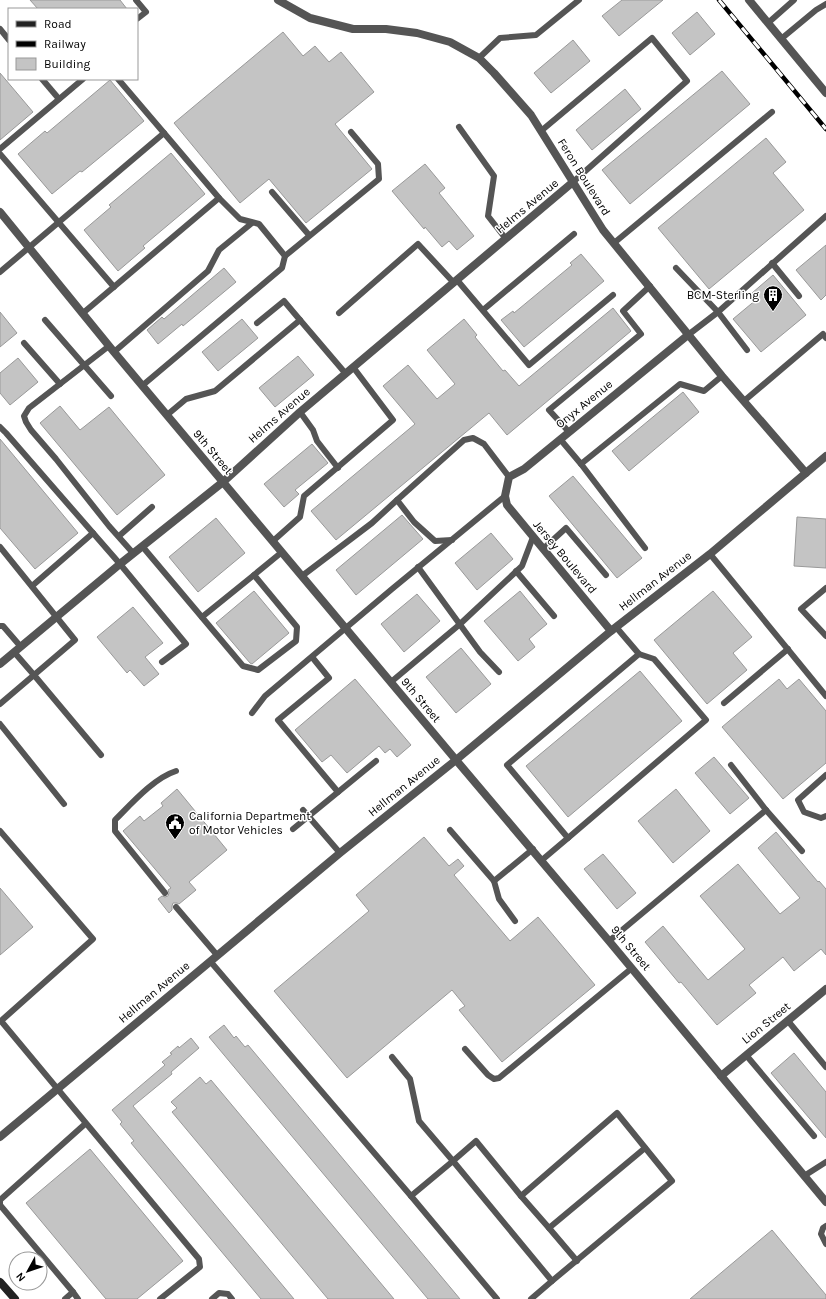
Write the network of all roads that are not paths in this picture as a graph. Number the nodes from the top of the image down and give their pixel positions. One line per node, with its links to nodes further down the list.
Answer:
1 (136, 0): 7 (lane)
2 (278, 0): 12 (street, Feron Boulevard)
3 (579, 0): 12 (lane)
4 (749, 0): 8 (street)
5 (794, 0): 8 (lane)
6 (826, 4): 11 (lane)
7 (138, 18)
8 (768, 23): 11 (street)
9 (0, 29): 10 (lane)
10 (8, 39)
11 (781, 39): 16 (street)
12 (479, 58): 20 (street, Feron Boulevard)
13 (43, 80): 17 (lane)
14 (82, 80): 17 (lane)
15 (119, 80): 22 (lane)
16 (826, 93)
17 (59, 99): 23 (lane)
18 (772, 112): 35 (lane)
19 (459, 127): 34 (lane)
20 (541, 131): 25 (street, Feron Boulevard); 25 (lane)
21 (351, 132): 33 (lane)
22 (164, 133): 27 (lane); 30 (lane)
23 (0, 149)
24 (0, 154): 30 (lane)
25 (573, 182): 34 (street, Helms Avenue); 35 (street, Feron Boulevard)
26 (272, 192): 33 (lane)
27 (219, 198): 31 (lane); 43 (lane)
28 (0, 212): 36 (street, 9th Street)
29 (826, 216): 38 (lane)
30 (59, 223): 36 (lane); 43 (lane)
31 (252, 223): 37 (lane); 56 (lane)
32 (574, 234): 46 (lane)
33 (309, 235): 37 (lane)
34 (506, 239): 41 (street, Helms Avenue)
35 (614, 243): 42 (street, Feron Boulevard)
36 (30, 248): 40 (lane); 48 (street, 9th Street)
37 (285, 256): 63 (lane)
38 (772, 263): 45 (lane); 47 (lane)
39 (676, 268): 47 (lane)
40 (0, 272)
41 (455, 281): 46 (lane); 49 (lane); 59 (street, Helms Avenue)
42 (650, 286): 53 (street, Feron Boulevard); 69 (lane)
43 (114, 287): 48 (lane)
44 (613, 295): 46 (lane)
45 (799, 296)
46 (483, 310)
47 (718, 312): 53 (lane); 57 (lane)
48 (83, 313): 56 (street, 9th Street)
49 (339, 314)
50 (45, 320): 58 (lane)
51 (300, 320): 52 (lane); 60 (lane); 67 (lane)
52 (257, 323)
53 (688, 335): 61 (street, Feron Boulevard); 69 (street, Onyx Avenue)
54 (826, 338): 65 (lane)
55 (24, 343): 62 (lane)
56 (112, 349): 58 (lane); 63 (street, 9th Street)
57 (747, 350)
58 (84, 366): 62 (lane); 64 (lane)
59 (353, 367): 60 (street, Helms Avenue); 73 (lane)
60 (346, 374): 66 (street, Helms Avenue)
61 (722, 376): 65 (street, Feron Boulevard); 72 (lane)
62 (60, 384): 81 (lane)
63 (143, 386): 67 (street, 9th Street)
64 (111, 396)
65 (744, 401): 74 (street, Feron Boulevard)
66 (300, 412): 73 (lane); 76 (street, Helms Avenue)
67 (167, 415): 76 (street, 9th Street)
68 (0, 427): 80 (lane)
69 (569, 432): 70 (street, Onyx Avenue)
70 (560, 439): 72 (lane); 75 (street, Onyx Avenue)
71 (826, 456): 74 (street, Hellman Avenue)
72 (581, 464): 87 (lane)
73 (338, 468): 84 (lane)
74 (806, 473): 91 (street, Hellman Avenue)
75 (509, 478): 77 (street); 78 (lane)
76 (223, 482): 84 (street, 9th Street); 85 (street, Helms Avenue)
77 (505, 496): 82 (street, Jersey Boulevard); 83 (lane)
78 (397, 500): 83 (lane); 97 (lane)
79 (152, 507): 81 (lane)
80 (93, 533): 92 (lane); 98 (lane)
81 (119, 536): 90 (lane)
82 (533, 537): 88 (street, Jersey Boulevard); 94 (lane)
83 (452, 540): 93 (lane)
84 (273, 541): 89 (street, 9th Street)
85 (142, 546): 90 (street, Helms Avenue); 102 (lane)
86 (0, 547): 98 (lane)
87 (645, 548)
88 (543, 549): 96 (lane); 106 (street, Jersey Boulevard)
89 (282, 552): 95 (lane); 97 (street, 9th Street)
90 (133, 553): 92 (street, Helms Avenue)
91 (710, 554): 106 (street, Hellman Avenue); 108 (lane)
92 (120, 564): 100 (street, Helms Avenue); 112 (lane)
93 (418, 567): 103 (lane); 105 (lane)
94 (516, 571): 101 (lane); 103 (lane)
95 (254, 575): 102 (lane); 102 (lane)
96 (606, 575)
97 (302, 576): 105 (street, 9th Street)
98 (32, 586): 100 (lane)
99 (826, 588): 107 (lane)
100 (57, 616): 109 (street, Helms Avenue); 115 (lane)
101 (554, 616)
102 (202, 617)
103 (459, 625): 114 (lane); 116 (lane)
104 (1, 627): 109 (lane)
105 (346, 628): 111 (lane); 116 (street, 9th Street)
106 (614, 629): 110 (lane); 123 (street, Hellman Avenue)
107 (826, 636)
108 (788, 648): 117 (lane); 118 (lane)
109 (18, 649): 113 (street, Helms Avenue); 115 (lane)
110 (639, 654): 137 (lane); 137 (lane)
111 (312, 657): 120 (lane); 128 (lane)
112 (162, 662)
113 (0, 664)
114 (499, 672)
115 (34, 675): 119 (lane); 122 (lane)
116 (391, 682): 123 (street, 9th Street)
117 (826, 696)
118 (724, 703)
119 (0, 704)
120 (252, 713)
121 (0, 724): 129 (lane)
122 (102, 755)
123 (456, 760): 138 (street, 9th Street); 140 (street, Hellman Avenue)
124 (376, 761): 128 (lane)
125 (731, 765): 131 (lane)
126 (176, 771): 143 (lane)
127 (826, 775): 132 (lane)
128 (338, 792): 133 (lane)
129 (64, 804)
130 (303, 810): 133 (lane)
131 (766, 810): 139 (lane); 146 (lane)
132 (826, 816)
133 (309, 817): 134 (lane); 140 (lane)
134 (293, 830)
135 (450, 830): 142 (lane)
136 (0, 831): 151 (lane)
137 (568, 838): 141 (lane)
138 (533, 849): 141 (street, 9th Street); 142 (lane)
139 (802, 851)
140 (340, 853): 147 (street, Hellman Avenue)
141 (542, 860): 146 (street, 9th Street)
142 (494, 881): 145 (lane)
143 (165, 893)
144 (176, 907): 147 (lane)
145 (515, 921)
146 (610, 941): 149 (street, 9th Street)
147 (217, 955): 148 (street, Hellman Avenue)
148 (210, 961): 158 (street, Hellman Avenue); 166 (lane)
149 (632, 968): 153 (lane); 157 (street, 9th Street)
150 (826, 989): 152 (street, Lion Street)
151 (0, 1021): 158 (lane)
152 (788, 1021): 154 (street, Lion Street); 156 (lane)
153 (465, 1049)
154 (746, 1055): 157 (street, Lion Street); 160 (lane)
155 (392, 1057): 163 (lane)
156 (826, 1067)
157 (721, 1076): 165 (street, 9th Street)
158 (57, 1090): 159 (lane); 161 (street, Hellman Avenue)
159 (85, 1124): 168 (lane); 180 (lane)
160 (814, 1136)
161 (0, 1137)
162 (645, 1148): 167 (lane); 171 (lane); 173 (lane)
163 (453, 1161): 166 (lane); 167 (lane); 174 (lane)
164 (826, 1162): 165 (lane)
165 (804, 1176): 169 (street, 9th Street)
166 (411, 1196): 183 (lane)
167 (522, 1196): 171 (lane)
168 (0, 1201): 176 (lane)
169 (826, 1202)
170 (826, 1226): 172 (lane)
171 (549, 1228): 173 (lane)
172 (826, 1244)
173 (577, 1261): 174 (lane)
174 (552, 1281): 184 (lane)
175 (0, 1282): 177 (main road)
176 (73, 1292): 178 (lane); 179 (lane)
177 (15, 1299)
178 (65, 1299)
179 (78, 1299)
180 (160, 1299)
181 (212, 1299): 182 (lane)
182 (232, 1299)
183 (497, 1299)
184 (531, 1299)

